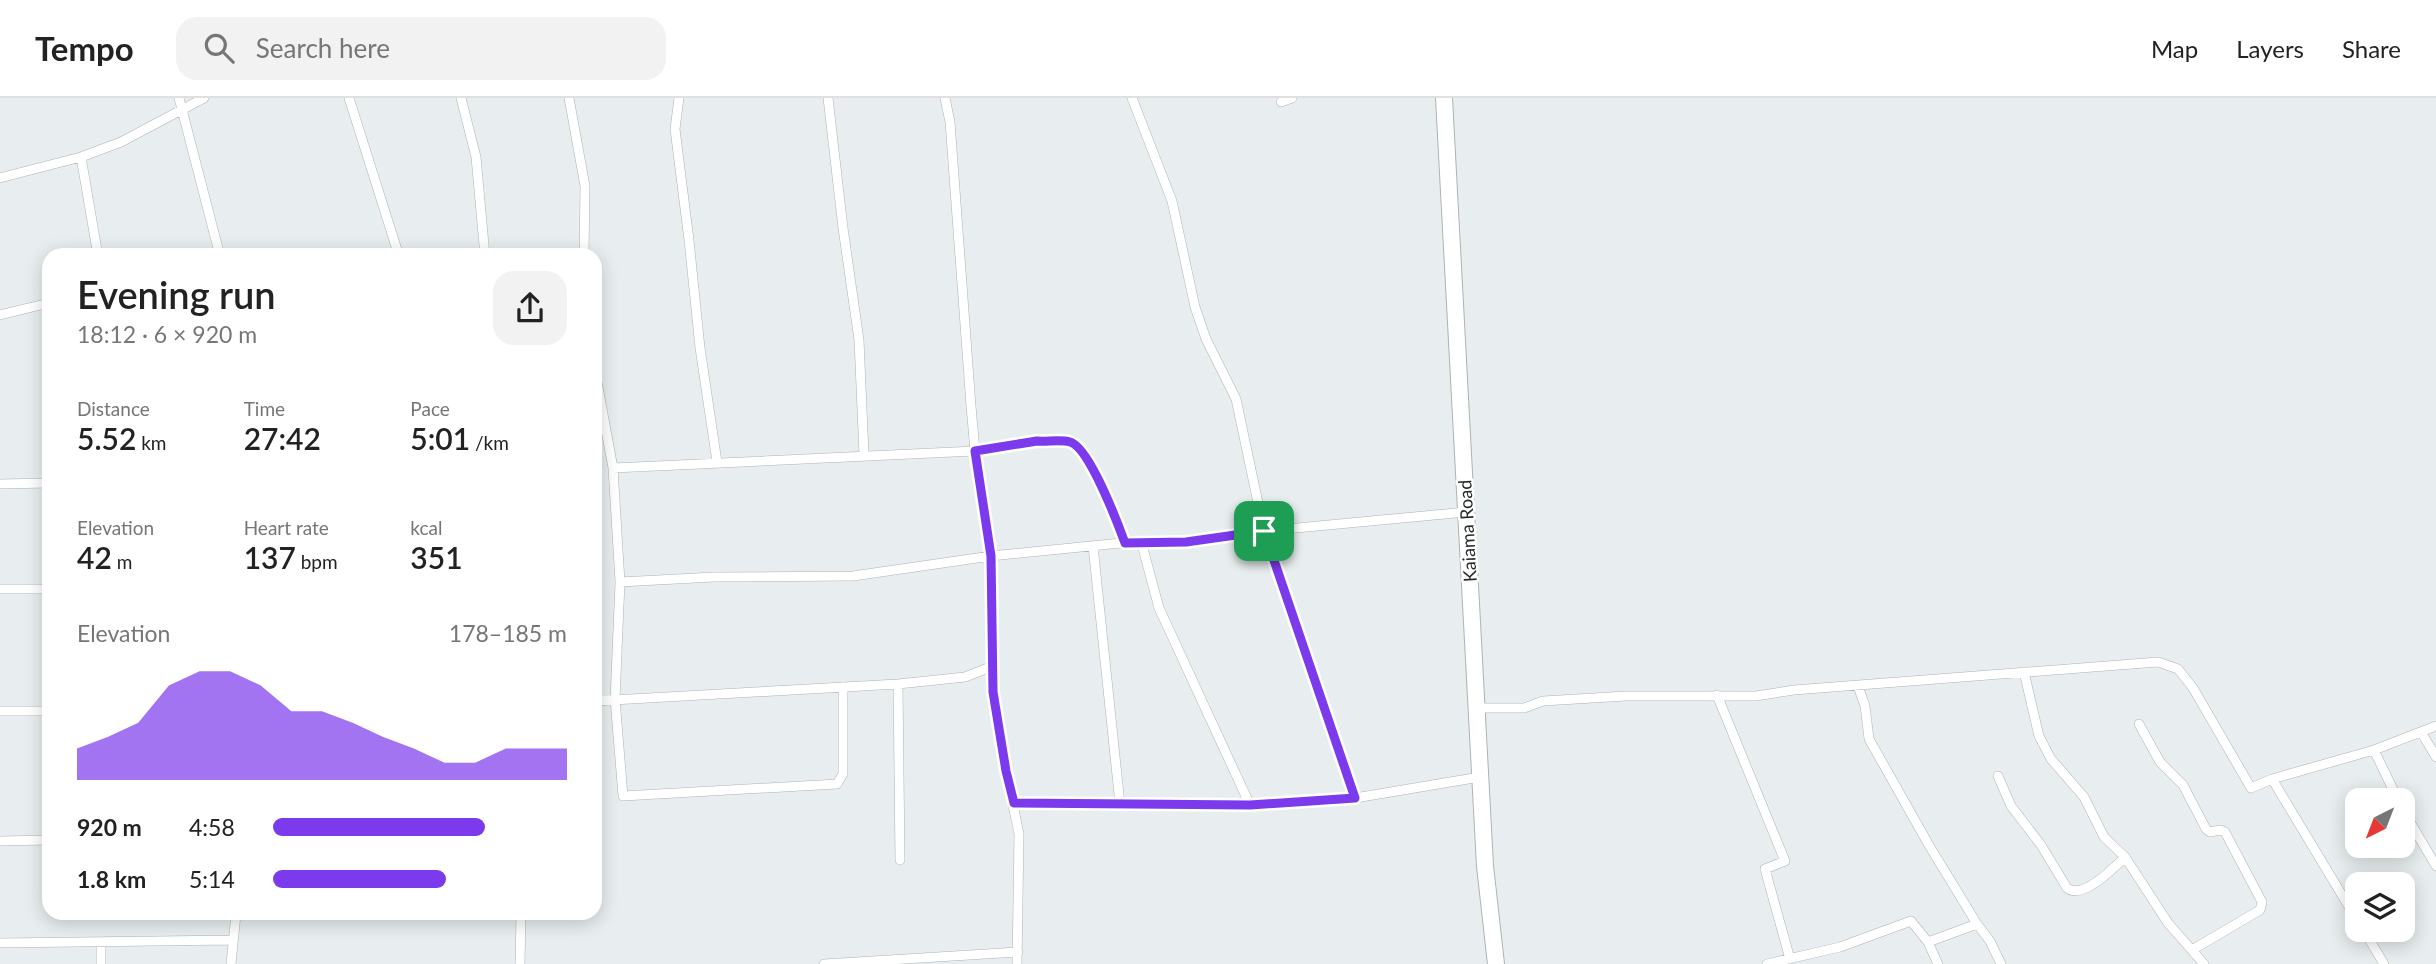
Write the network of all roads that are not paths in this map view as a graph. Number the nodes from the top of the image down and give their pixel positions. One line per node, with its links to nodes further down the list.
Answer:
1 (179, 98): 13 (street)
2 (204, 98): 13 (street)
3 (349, 98): 18 (street)
4 (461, 98): 19 (street)
5 (569, 98): 20 (street)
6 (679, 98): 26 (street)
7 (828, 98): 25 (street)
8 (946, 98): 24 (street)
9 (1132, 98): 31 (street)
10 (1292, 98): 12 (street)
11 (1444, 98): 30 (highway, Kaiama Road)
12 (1282, 102)
13 (183, 110): 14 (street); 17 (street)
14 (81, 156): 15 (street); 16 (street)
15 (0, 178)
16 (97, 248)
17 (218, 248)
18 (396, 248)
19 (484, 248)
20 (584, 248)
21 (42, 305): 22 (street)
22 (0, 315)
23 (602, 411): 27 (street)
24 (975, 451): 25 (street); 33 (street); 35 (street)
25 (864, 455): 26 (street)
26 (717, 462): 27 (street)
27 (612, 468): 36 (street)
28 (42, 482): 29 (street)
29 (0, 484)
30 (1466, 512): 31 (street); 47 (highway, Kaiama Road)
31 (1264, 531): 32 (street); 59 (street)
32 (1141, 541): 33 (street); 62 (street)
33 (1125, 543): 34 (street)
34 (1093, 546): 35 (street); 61 (street)
35 (991, 556): 36 (street); 39 (street)
36 (620, 582): 45 (street)
37 (0, 589): 38 (street)
38 (42, 589)
39 (993, 666): 41 (street); 60 (street)
40 (2024, 672): 42 (street); 57 (street); 66 (street)
41 (898, 684): 43 (street); 67 (street)
42 (1858, 686): 44 (street); 72 (street)
43 (843, 687): 45 (street); 45 (street)
44 (1717, 695): 47 (street); 80 (street)
45 (615, 699): 46 (street)
46 (602, 700)
47 (1478, 708): 56 (highway, Kaiama Road)
48 (42, 710): 49 (street)
49 (0, 711)
50 (2138, 724): 78 (street)
51 (2436, 726): 52 (street)
52 (2421, 732): 53 (street); 54 (street)
53 (2374, 750): 57 (street); 58 (street)
54 (2436, 757)
55 (1998, 776): 66 (street)
56 (1480, 777): 59 (street); 86 (highway, Kaiama Road)
57 (2272, 779): 69 (street)
58 (2392, 788)
59 (1355, 798): 62 (street)
60 (1014, 803): 61 (street); 79 (street)
61 (1120, 804): 62 (street)
62 (1250, 805)
63 (2415, 830): 68 (street)
64 (42, 840): 65 (street)
65 (0, 841)
66 (2125, 858): 78 (street)
67 (900, 860)
68 (2436, 866)
69 (2345, 900)
70 (235, 920): 73 (street)
71 (521, 920): 83 (street)
72 (1977, 925): 74 (street); 89 (street)
73 (233, 940): 77 (street); 82 (street)
74 (1928, 942): 80 (street); 88 (street)
75 (2371, 942): 91 (street)
76 (0, 943): 77 (street)
77 (101, 944): 81 (street)
78 (2192, 950): 90 (street)
79 (1018, 953): 84 (street); 85 (street)
80 (1790, 959): 87 (street)
81 (101, 964)
82 (231, 964)
83 (520, 964)
84 (824, 964)
85 (1017, 964)
86 (1496, 964)
87 (1767, 964)
88 (1938, 964)
89 (2001, 964)
90 (2204, 964)
91 (2384, 964)

